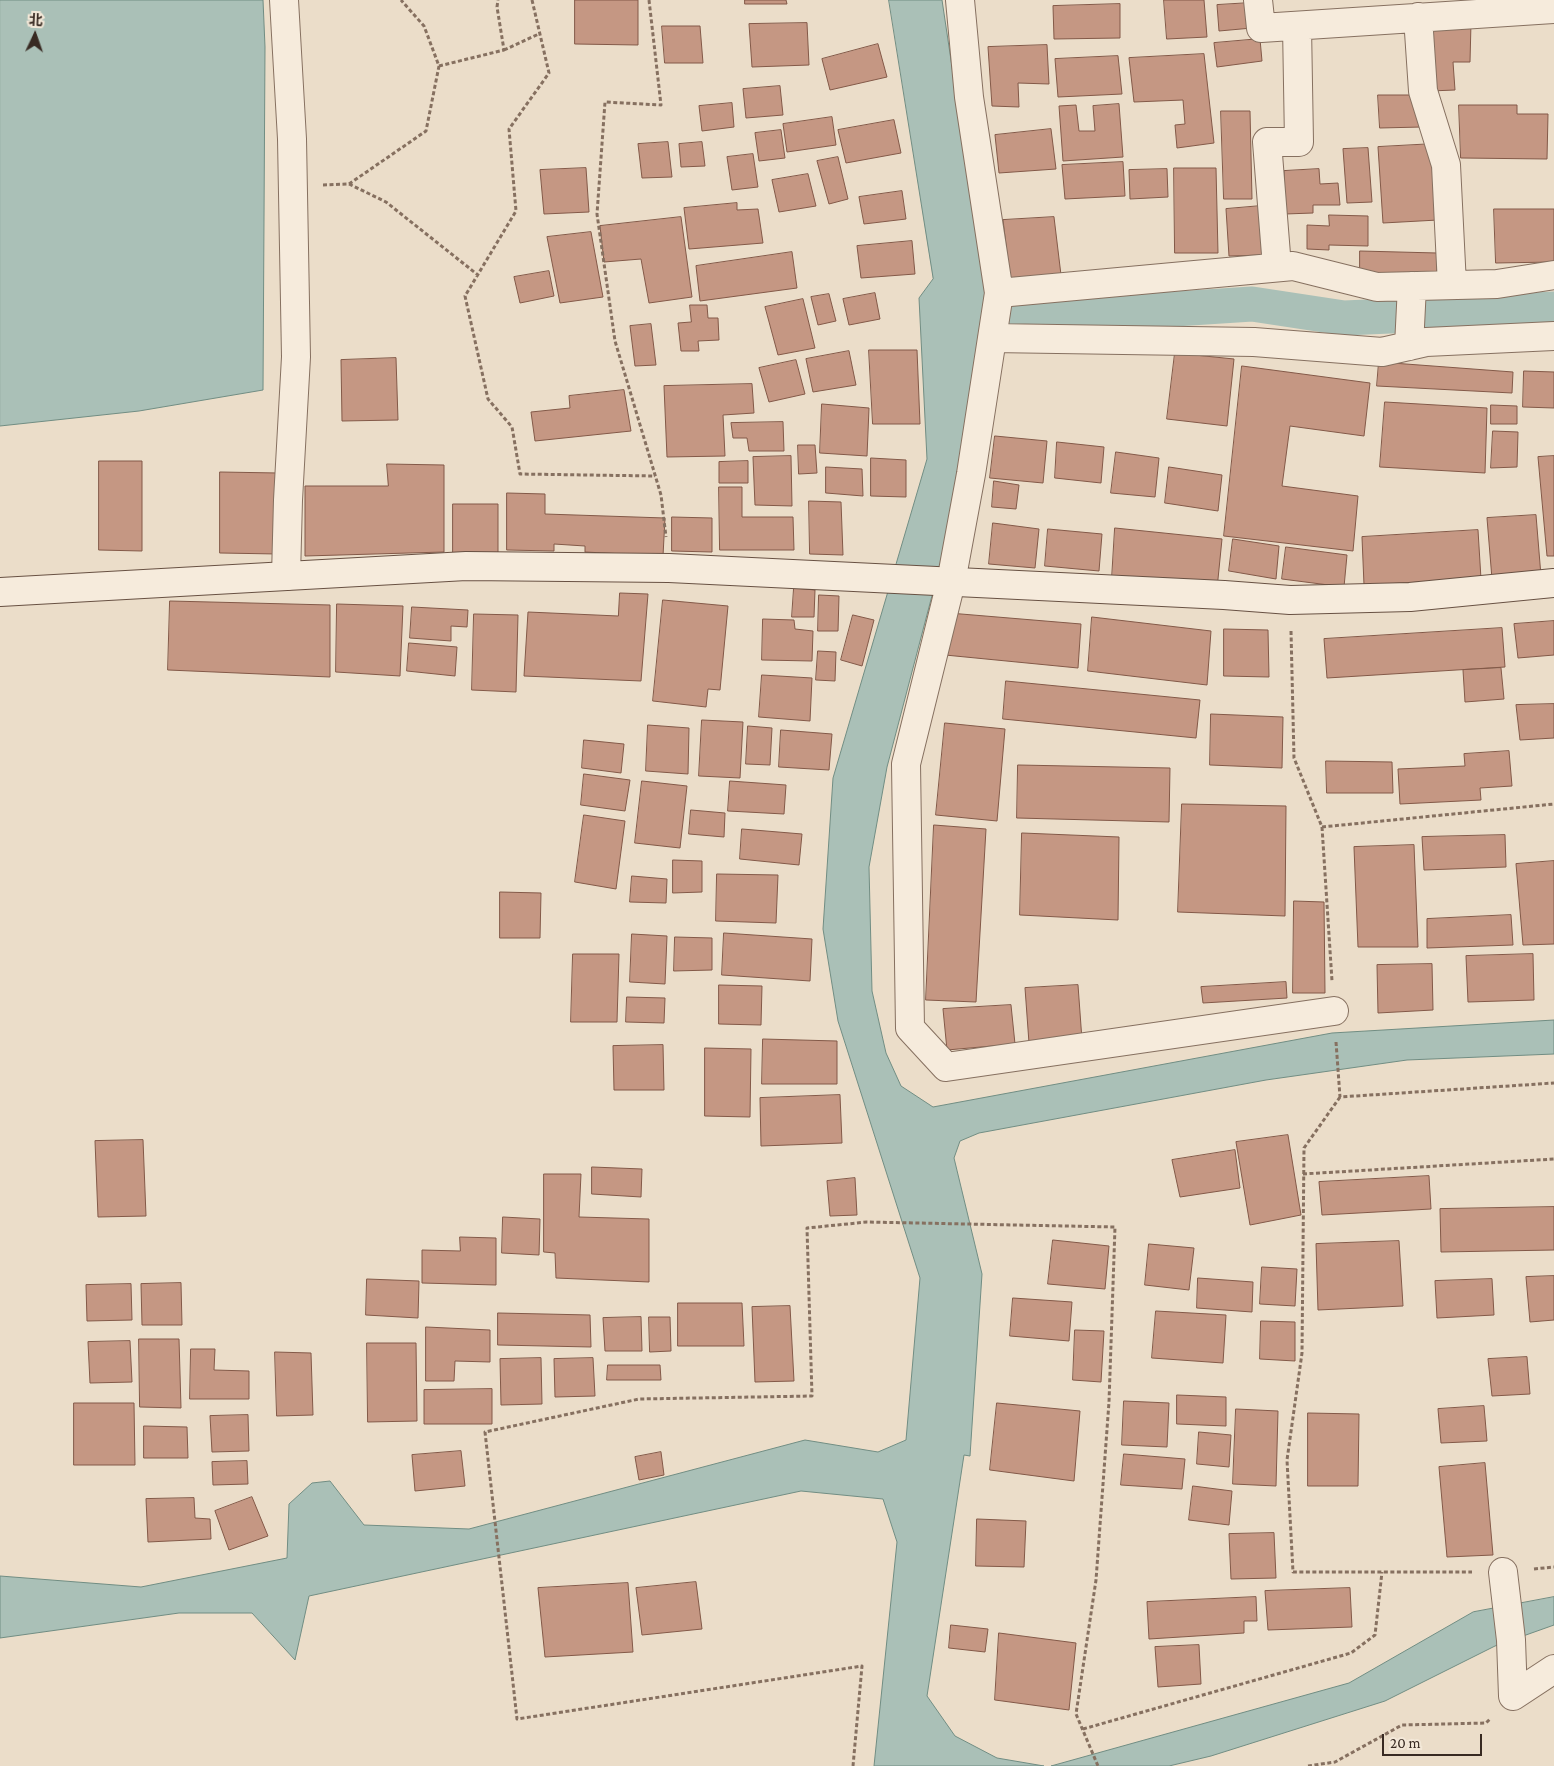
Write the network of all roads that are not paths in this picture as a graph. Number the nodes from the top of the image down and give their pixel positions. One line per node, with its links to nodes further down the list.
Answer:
1 (284, 0): 15 (street)
2 (960, 0): 11 (street)
3 (1258, 0): 6 (street)
4 (1554, 9): 5 (street)
5 (1418, 18): 6 (street); 9 (street)
6 (1298, 26): 7 (street)
7 (1277, 267): 10 (street); 11 (street)
8 (1554, 275): 9 (street)
9 (1452, 285): 10 (street)
10 (1412, 286): 14 (street)
11 (999, 293): 13 (street)
12 (1554, 336): 14 (street)
13 (992, 338): 14 (street); 16 (street)
14 (1409, 346)
15 (286, 576): 16 (street); 18 (street)
16 (950, 582): 17 (street); 19 (street)
17 (1554, 583)
18 (0, 592)
19 (1334, 1012)
20 (1504, 1572): 21 (street)
21 (1554, 1669)

